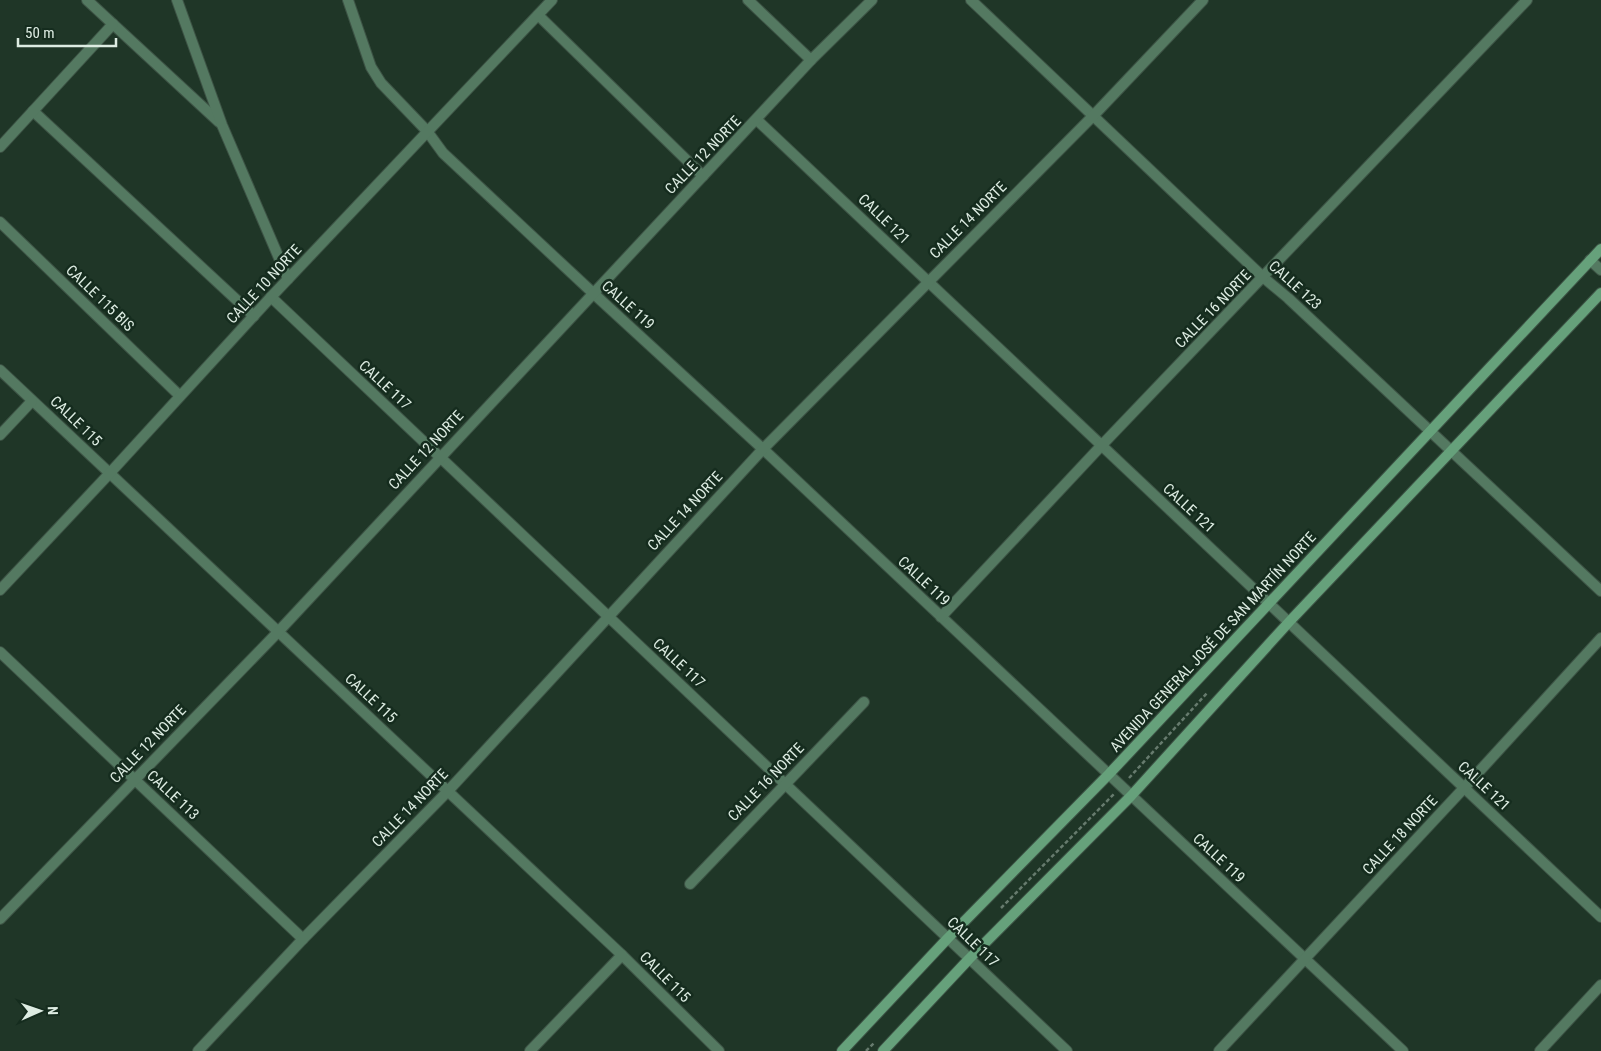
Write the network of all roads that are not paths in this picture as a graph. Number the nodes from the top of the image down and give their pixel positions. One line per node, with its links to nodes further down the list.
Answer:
1 (87, 0): 11 (street)
2 (177, 0): 16 (street)
3 (348, 0): 17 (street, CALLE 119)
4 (552, 0): 10 (street, CALLE 10 NORTE)
5 (748, 0): 12 (street)
6 (872, 0): 12 (street, CALLE 12 NORTE)
7 (971, 0): 14 (street, CALLE 123)
8 (1203, 0): 14 (street, CALLE 14 NORTE)
9 (1527, 0): 24 (street, CALLE 16 NORTE)
10 (538, 15): 17 (street, CALLE 10 NORTE); 19 (street)
11 (114, 24): 13 (street); 16 (street)
12 (811, 60): 15 (street, CALLE 12 NORTE)
13 (33, 111): 18 (street); 30 (street)
14 (1094, 115): 24 (street, CALLE 123); 26 (street, CALLE 14 NORTE)
15 (758, 120): 19 (street, CALLE 12 NORTE); 26 (street, CALLE 121)
16 (222, 125): 25 (street)
17 (427, 131): 25 (street, CALLE 10 NORTE); 28 (street, CALLE 119)
18 (0, 147)
19 (703, 176): 28 (street, CALLE 12 NORTE)
20 (0, 222): 32 (street, CALLE 115 BIS)
21 (1601, 249): 22 (main road, AVENIDA GENERAL JOSÉ DE SAN MARTÍN NORTE)
22 (1590, 260): 23 (street); 34 (main road, AVENIDA GENERAL JOSÉ DE SAN MARTÍN NORTE)
23 (1601, 270)
24 (1264, 278): 34 (street, CALLE 123); 36 (street, CALLE 16 NORTE)
25 (288, 279): 29 (street, CALLE 10 NORTE)
26 (928, 282): 36 (street, CALLE 121); 37 (street, CALLE 14 NORTE)
27 (1601, 292): 38 (main road)
28 (593, 293): 37 (street, CALLE 119); 39 (street, CALLE 12 NORTE)
29 (271, 297): 30 (street, CALLE 10 NORTE); 39 (street, CALLE 117)
30 (254, 316): 32 (street, CALLE 10 NORTE)
31 (0, 370): 33 (street, CALLE 115)
32 (180, 396): 40 (street, CALLE 10 NORTE)
33 (32, 400): 35 (street); 40 (street, CALLE 115)
34 (1430, 430): 38 (street, CALLE 123); 43 (main road, AVENIDA GENERAL JOSÉ DE SAN MARTÍN NORTE)
35 (0, 435)
36 (1102, 446): 43 (street, CALLE 121); 45 (street, CALLE 16 NORTE)
37 (763, 449): 44 (street, CALLE 14 NORTE); 45 (street, CALLE 119)
38 (1452, 450): 42 (street, CALLE 123); 46 (main road)
39 (440, 457): 44 (street, CALLE 117); 47 (street, CALLE 12 NORTE)
40 (109, 474): 41 (street, CALLE 10 NORTE); 47 (street, CALLE 115)
41 (0, 590)
42 (1601, 591)
43 (1270, 604): 46 (street, CALLE 121); 51 (main road, AVENIDA GENERAL JOSÉ DE SAN MARTÍN NORTE)
44 (608, 616): 53 (street, CALLE 117); 55 (street, CALLE 14 NORTE)
45 (941, 617): 51 (street, CALLE 119)
46 (1288, 622): 54 (street, CALLE 121); 56 (main road)
47 (278, 632): 52 (street, CALLE 12 NORTE); 55 (street, CALLE 115)
48 (1601, 638): 54 (street, CALLE 18 NORTE)
49 (0, 652): 52 (street, CALLE 113)
50 (864, 702): 53 (street, CALLE 16 NORTE)
51 (1109, 774): 56 (street, CALLE 119); 60 (main road, AVENIDA GENERAL JOSÉ DE SAN MARTÍN NORTE)
52 (134, 780): 59 (street, CALLE 12 NORTE); 61 (street, CALLE 113)
53 (785, 784): 57 (street, CALLE 16 NORTE); 60 (street, CALLE 117)
54 (1464, 788): 58 (street, CALLE 121); 64 (street, CALLE 18 NORTE)
55 (448, 791): 61 (street, CALLE 14 NORTE); 62 (street, CALLE 115)
56 (1131, 796): 63 (main road); 64 (street, CALLE 119)
57 (690, 884)
58 (1601, 917)
59 (0, 919)
60 (948, 938): 63 (street, CALLE 117); 69 (main road, AVENIDA GENERAL JOSÉ DE SAN MARTÍN NORTE)
61 (303, 939): 66 (street, CALLE 14 NORTE)
62 (622, 955): 67 (street); 68 (street, CALLE 115)
63 (970, 959): 70 (main road); 71 (street, CALLE 117)
64 (1305, 959): 72 (street, CALLE 18 NORTE); 73 (street, CALLE 119)
65 (1601, 985): 74 (street)
66 (198, 1051)
67 (530, 1051)
68 (719, 1051)
69 (842, 1051)
70 (883, 1051)
71 (1067, 1051)
72 (1219, 1051)
73 (1402, 1051)
74 (1540, 1051)

